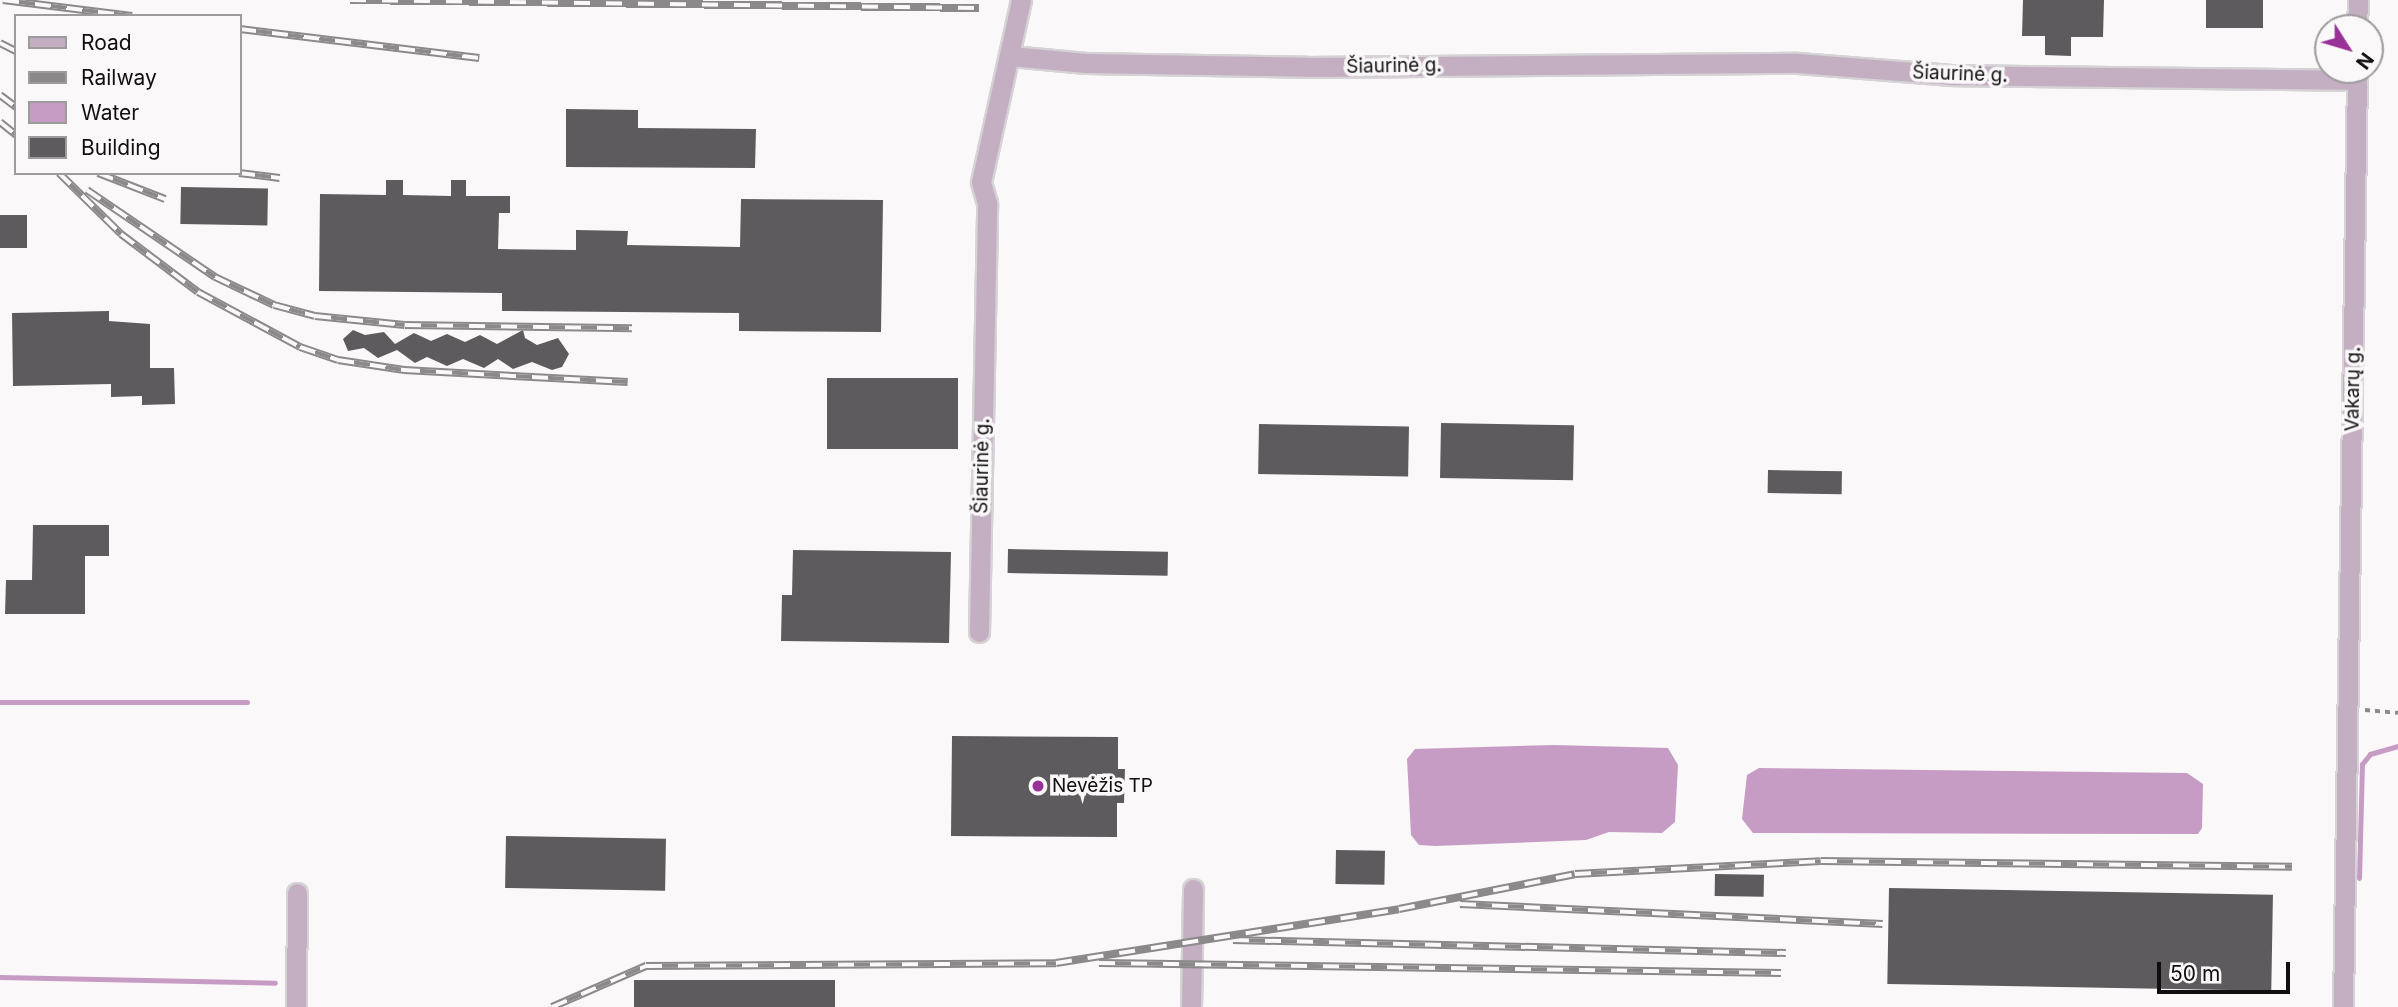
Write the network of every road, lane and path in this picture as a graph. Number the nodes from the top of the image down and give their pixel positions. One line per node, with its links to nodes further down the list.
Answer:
1 (1021, 0): 2 (street)
2 (1011, 56): 3 (street, Šiaurinė g.); 5 (street, Šiaurinė g.)
3 (2314, 75)
4 (2357, 84): 6 (street, Vakarų g.)
5 (979, 632)
6 (2348, 709): 7 (path); 12 (street, Vakarų g.)
7 (2398, 713)
8 (1193, 889): 11 (street)
9 (297, 893): 10 (street)
10 (296, 1007)
11 (1191, 1007)
12 (2343, 1007)

